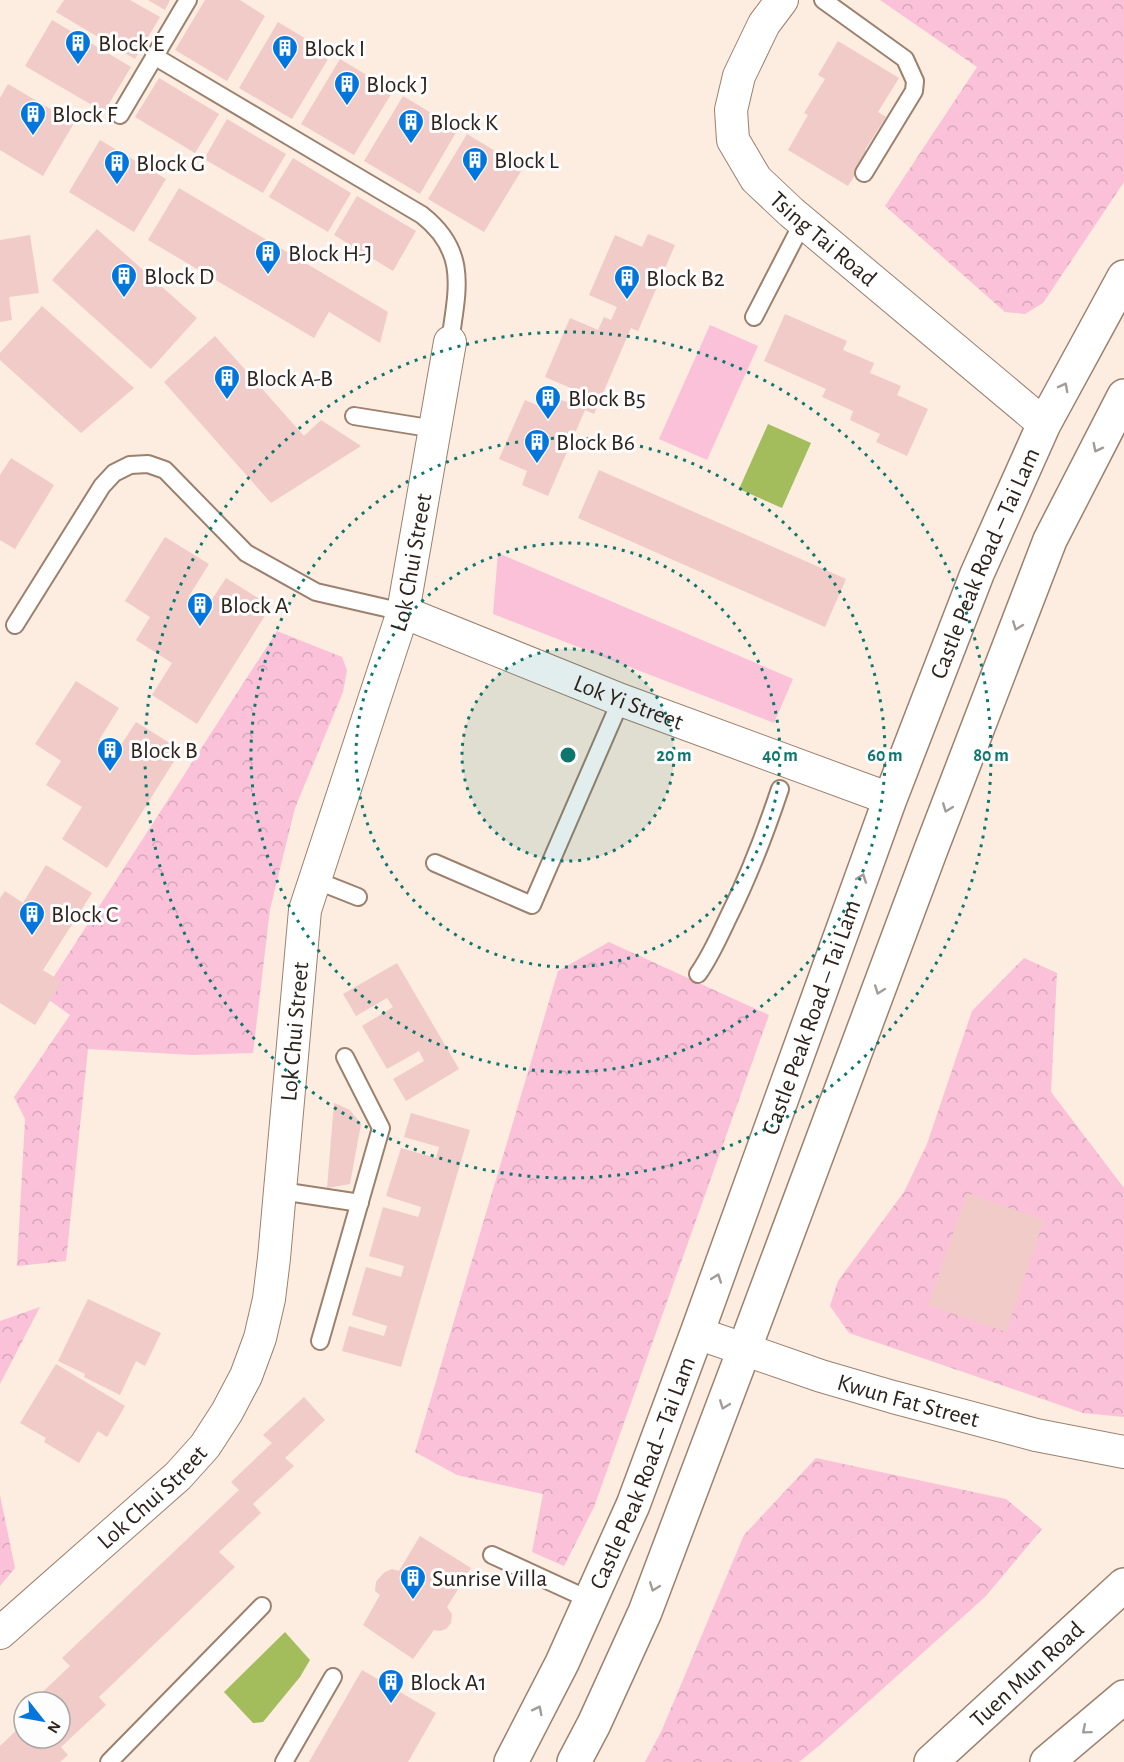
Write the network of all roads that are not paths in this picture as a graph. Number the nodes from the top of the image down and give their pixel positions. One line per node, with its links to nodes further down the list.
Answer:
1 (188, 0): 4 (lane)
2 (782, 0): 7 (street, Tsing Tai Road)
3 (823, 0): 6 (lane)
4 (154, 56): 5 (lane); 10 (lane)
5 (120, 115)
6 (864, 173)
7 (803, 222): 9 (lane); 13 (street, Tsing Tai Road)
8 (1124, 277): 13 (main road, Castle Peak Road – Tai Lam, one-way to 8)
9 (754, 317)
10 (450, 342): 14 (street, Lok Chui Street)
11 (1124, 396): 29 (main road, Castle Peak Road – Tai Lam, one-way to 29)
12 (354, 416): 14 (lane)
13 (1044, 424): 19 (main road, Castle Peak Road – Tai Lam)
14 (435, 429): 15 (street, Lok Chui Street)
15 (403, 612): 16 (lane); 17 (street, Lok Yi Street); 21 (street, Lok Chui Street)
16 (15, 625)
17 (621, 700): 19 (street, Lok Yi Street); 20 (lane)
18 (780, 789): 23 (lane)
19 (890, 799): 27 (main road, Castle Peak Road – Tai Lam, one-way to 19)
20 (435, 863)
21 (315, 880): 22 (lane); 25 (street, Lok Chui Street)
22 (358, 897)
23 (698, 974)
24 (345, 1057): 26 (lane)
25 (281, 1191): 26 (lane); 35 (street, Lok Chui Street)
26 (360, 1203): 28 (lane)
27 (697, 1334): 29 (street, Kwun Fat Street); 33 (main road, Castle Peak Road – Tai Lam)
28 (320, 1341)
29 (744, 1350): 30 (street, Kwun Fat Street); 41 (main road, Castle Peak Road – Tai Lam, one-way to 41)
30 (1124, 1452)
31 (492, 1555): 33 (lane)
32 (1124, 1585): 42 (main road, Tuen Mun Road)
33 (590, 1600): 40 (main road, Castle Peak Road – Tai Lam, one-way to 33)
34 (262, 1606): 38 (lane)
35 (0, 1633)
36 (333, 1677): 39 (lane)
37 (1124, 1697): 43 (main road, one-way to 43)
38 (109, 1762)
39 (284, 1762)
40 (511, 1762)
41 (574, 1762)
42 (931, 1762)
43 (1047, 1762)

